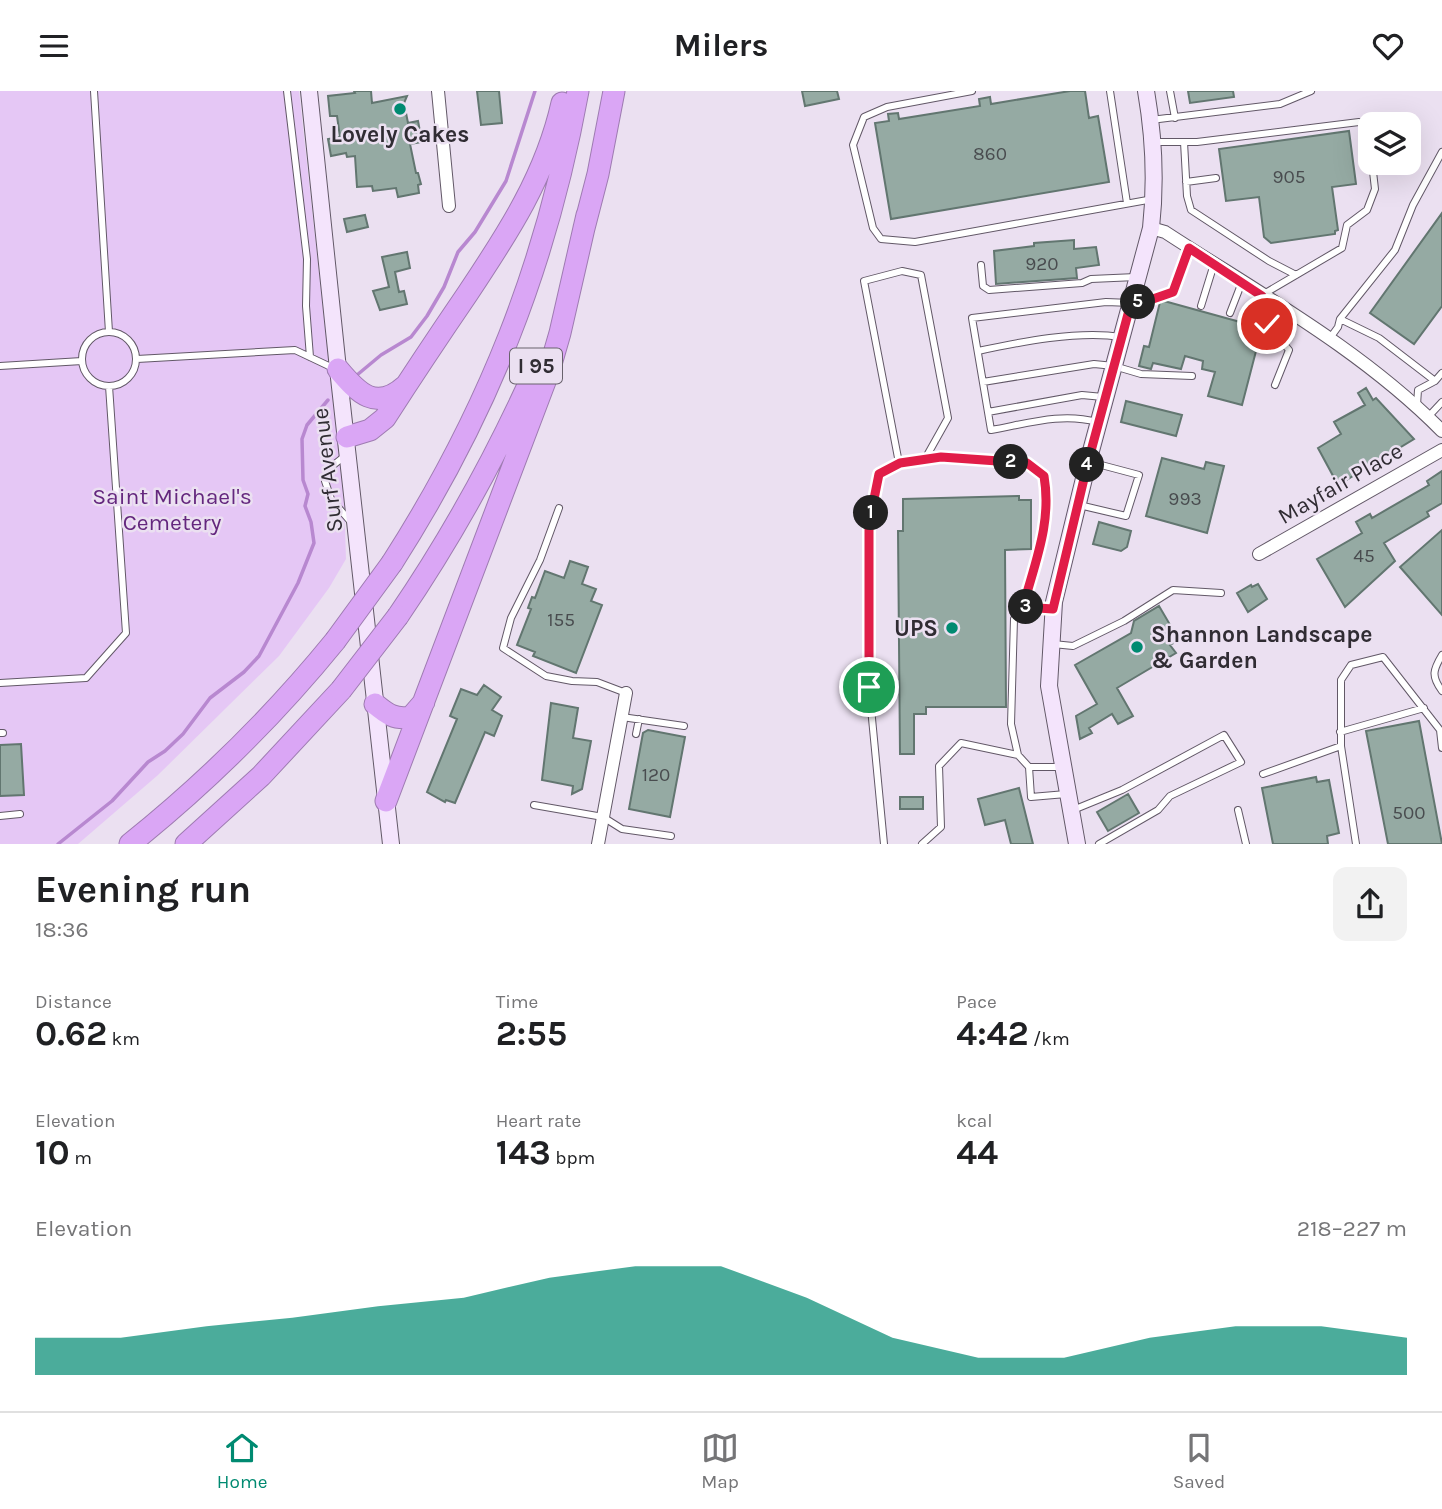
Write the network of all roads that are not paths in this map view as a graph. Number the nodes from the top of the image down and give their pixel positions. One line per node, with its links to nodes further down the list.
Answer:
1 (94, 91): 38 (lane)
2 (287, 91): 42 (lane)
3 (309, 91): 47 (main road, Surf Avenue)
4 (438, 91): 24 (street)
5 (565, 91): 52 (highway)
6 (579, 91): 101 (highway, I 95, bridge)
7 (614, 91): 25 (highway, I 95)
8 (972, 91): 23 (lane)
9 (1110, 91): 23 (lane)
10 (1146, 91): 14 (main road)
11 (1170, 91): 13 (lane)
12 (1311, 91): 13 (lane)
13 (1175, 118): 14 (lane)
14 (1151, 120): 16 (main road)
15 (1358, 122): 17 (lane)
16 (1154, 142): 17 (lane); 22 (main road)
17 (1184, 142): 21 (lane)
18 (1442, 152): 37 (lane)
19 (1373, 175): 30 (lane)
20 (1216, 178): 21 (lane)
21 (1186, 182): 30 (lane)
22 (1154, 199): 23 (lane); 26 (main road)
23 (1127, 203)
24 (449, 206)
25 (587, 215): 79 (highway); 102 (highway, I 95, bridge)
26 (1151, 228): 27 (street); 31 (main road)
27 (1189, 248): 28 (street); 34 (lane)
28 (1214, 264): 32 (street); 35 (lane)
29 (981, 265): 31 (lane)
30 (1296, 275): 33 (lane)
31 (1138, 277): 34 (main road)
32 (1242, 282): 33 (street); 36 (lane)
33 (1262, 296): 40 (street); 53 (lane)
34 (1131, 303): 39 (main road); 41 (lane)
35 (1201, 306)
36 (1230, 313)
37 (1340, 319): 40 (lane); 50 (lane)
38 (109, 332): 43 (lane); 44 (lane)
39 (1122, 337): 41 (lane); 46 (main road)
40 (1329, 339): 57 (street)
41 (978, 351): 51 (lane)
42 (310, 357): 43 (lane); 47 (lane)
43 (136, 359): 54 (lane)
44 (82, 361): 45 (lane); 54 (lane)
45 (0, 366)
46 (1114, 366): 49 (lane); 51 (lane); 55 (main road)
47 (338, 369): 52 (highway); 62 (main road, Surf Avenue)
48 (1442, 373): 50 (lane)
49 (1192, 376)
50 (1435, 381): 57 (lane)
51 (983, 382): 58 (lane)
52 (406, 384): 62 (highway)
53 (1275, 385)
54 (109, 386): 76 (lane)
55 (1106, 397): 58 (lane); 60 (main road)
56 (1442, 402): 59 (lane)
57 (1416, 407): 59 (street)
58 (988, 412): 60 (lane)
59 (1428, 417): 61 (street)
60 (1099, 422): 65 (main road)
61 (1442, 431)
62 (348, 445): 69 (main road, Surf Avenue); 69 (lane)
63 (1442, 450): 70 (street, Mayfair Place)
64 (925, 459): 66 (lane); 66 (lane); 72 (lane)
65 (1088, 462): 67 (main road); 67 (lane)
66 (900, 463): 105 (lane)
67 (1078, 504): 73 (main road)
68 (559, 507): 78 (lane)
69 (356, 528): 80 (main road, Surf Avenue)
70 (1259, 554)
71 (1221, 593): 74 (lane)
72 (1023, 607): 73 (lane); 89 (lane)
73 (1053, 609): 74 (main road)
74 (1051, 644): 91 (main road)
75 (1442, 655): 77 (lane)
76 (0, 683)
77 (1442, 691)
78 (626, 693): 82 (street)
79 (425, 701): 80 (highway); 93 (highway)
80 (375, 704): 93 (main road, Surf Avenue)
81 (1424, 708): 85 (lane); 85 (lane); 88 (lane)
82 (622, 717): 83 (lane); 99 (street)
83 (639, 719): 84 (lane); 86 (lane)
84 (684, 726)
85 (1340, 732): 87 (lane)
86 (636, 734)
87 (1341, 746): 92 (lane); 110 (lane)
88 (1442, 748)
89 (1018, 755): 90 (lane); 106 (lane)
90 (1029, 767): 91 (lane); 94 (lane)
91 (1063, 767): 94 (main road)
92 (1263, 774)
93 (386, 801): 103 (main road, Surf Avenue)
94 (1069, 802): 107 (main road); 108 (lane)
95 (534, 805): 99 (lane)
96 (1238, 810): 109 (lane)
97 (20, 814): 98 (lane)
98 (0, 816)
99 (603, 817): 100 (lane); 104 (street)
100 (671, 836)
101 (130, 844)
102 (186, 844)
103 (391, 844)
104 (598, 844)
105 (884, 844)
106 (922, 844)
107 (1077, 844)
108 (1099, 844)
109 (1246, 844)
110 (1356, 844)

